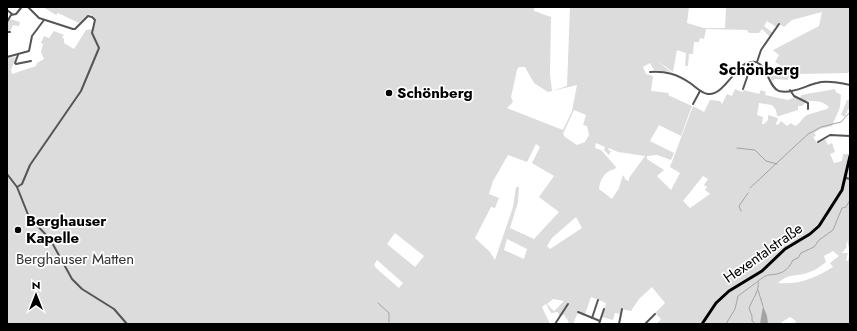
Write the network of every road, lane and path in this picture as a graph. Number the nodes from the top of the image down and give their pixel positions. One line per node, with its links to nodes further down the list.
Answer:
1 (28, 7): 5 (street)
2 (22, 8): 4 (street)
3 (7, 10): 4 (street)
4 (12, 14): 6 (street)
5 (44, 20): 8 (street); 25 (street)
6 (7, 22)
7 (779, 24): 12 (street)
8 (18, 55): 9 (street); 10 (street)
9 (7, 57)
10 (31, 61)
11 (752, 63): 12 (street); 15 (street); 17 (street)
12 (757, 63): 16 (street)
13 (650, 72): 17 (street)
14 (850, 86): 16 (street)
15 (743, 89)
16 (790, 90): 19 (street)
17 (700, 91): 18 (street)
18 (693, 104)
19 (808, 109)
20 (850, 136): 21 (street)
21 (818, 142)
22 (850, 156): 24 (main road, Hexentalstraße)
23 (7, 174): 25 (street)
24 (848, 177): 39 (main road, Hexentalstraße)
25 (17, 187): 34 (street)
26 (598, 300): 32 (street)
27 (568, 304): 35 (street)
28 (604, 309): 33 (street)
29 (622, 309): 37 (street)
30 (578, 312): 32 (street)
31 (655, 314): 38 (street)
32 (592, 318): 33 (street)
33 (600, 320): 36 (street)
34 (127, 324)
35 (555, 324)
36 (599, 324)
37 (619, 324)
38 (645, 324)
39 (702, 324)

